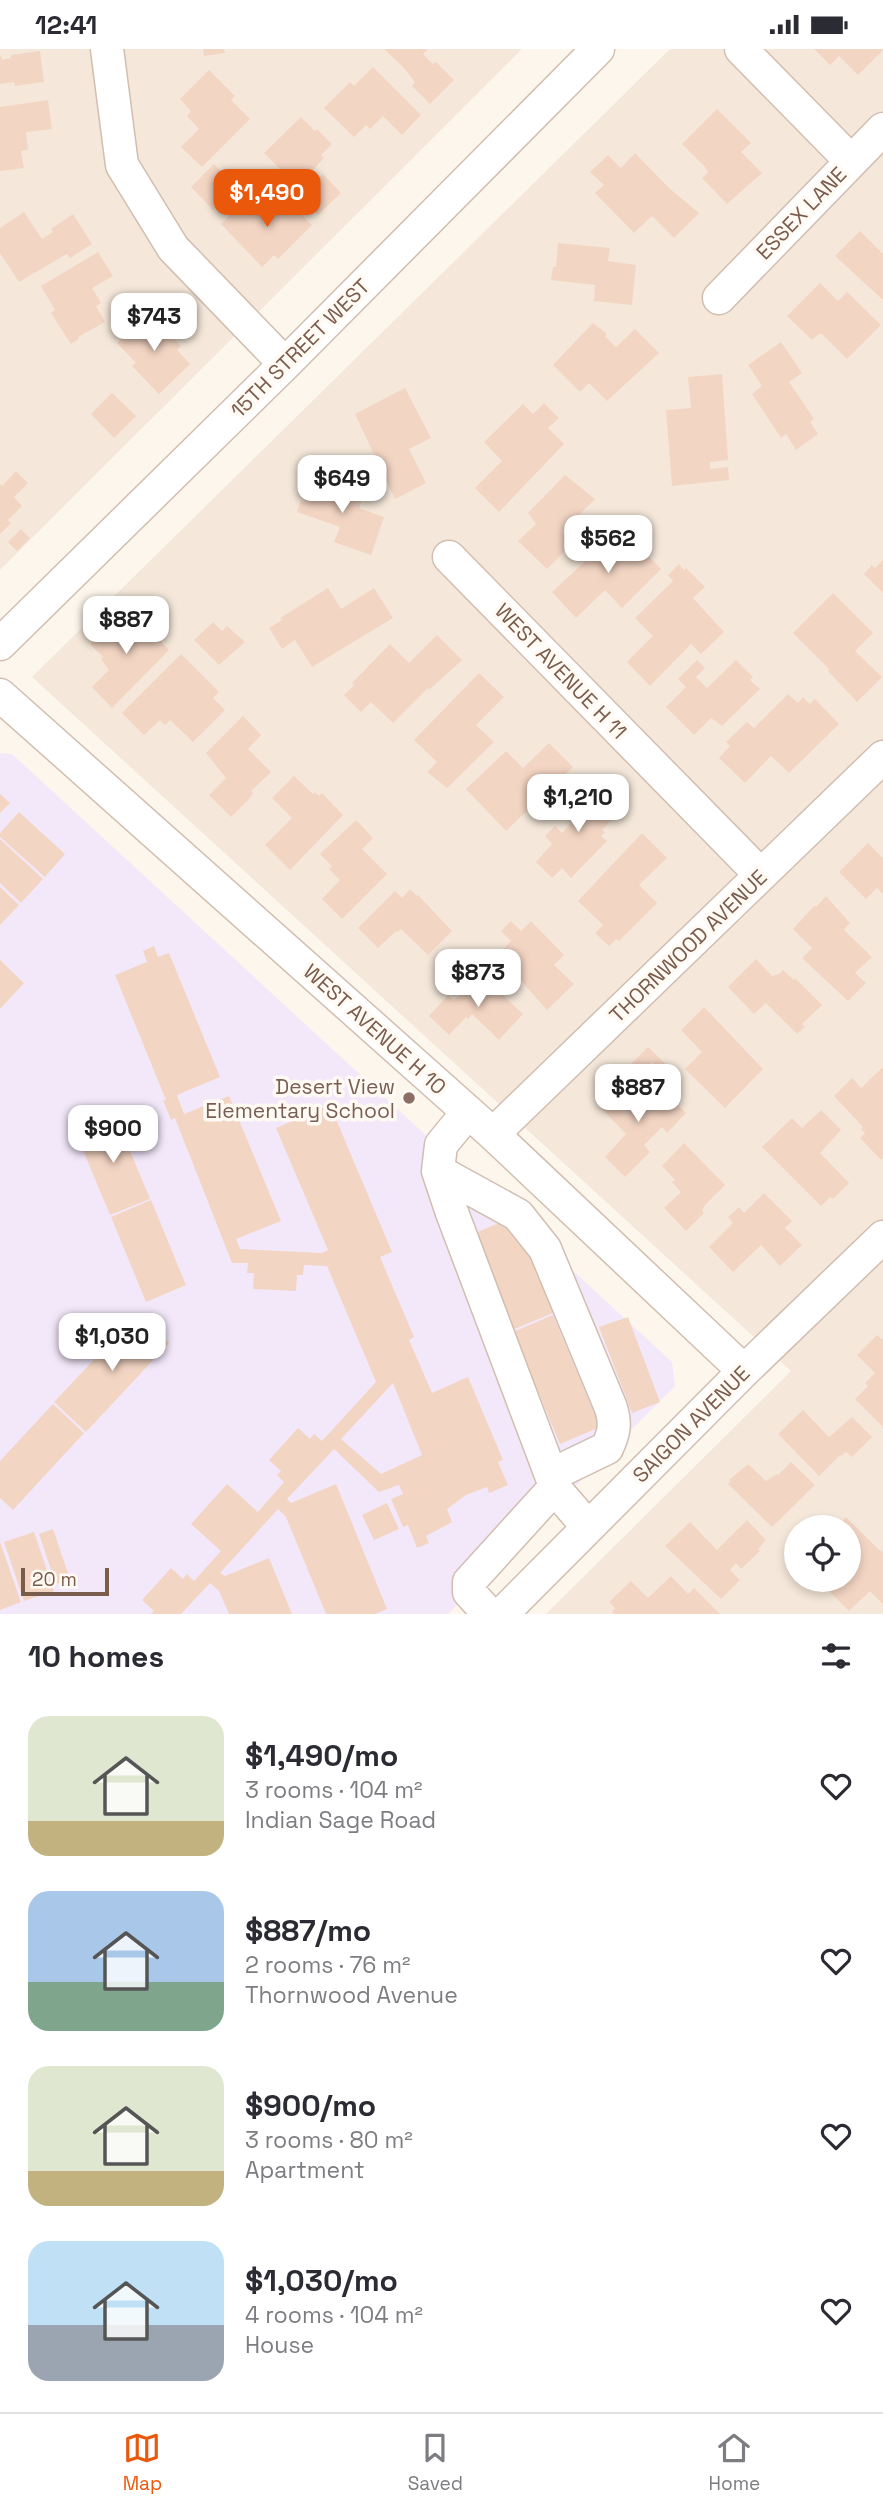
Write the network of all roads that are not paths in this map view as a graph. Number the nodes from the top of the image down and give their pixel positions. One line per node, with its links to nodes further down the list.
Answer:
1 (107, 49): 7 (street)
2 (598, 49): 7 (street, 15TH STREET WEST)
3 (741, 49): 5 (street)
4 (883, 128): 5 (street, ESSEX LANE)
5 (851, 161): 6 (street, ESSEX LANE)
6 (719, 298)
7 (285, 364): 9 (street, 15TH STREET WEST)
8 (449, 557): 12 (street, WEST AVENUE H 11)
9 (0, 644)
10 (0, 695): 13 (street, WEST AVENUE H 10)
11 (883, 757): 12 (street, THORNWOOD AVENUE)
12 (761, 875): 14 (street, THORNWOOD AVENUE)
13 (468, 1112): 14 (street, WEST AVENUE H 10); 15 (street)
14 (493, 1134): 17 (street, WEST AVENUE H 10)
15 (439, 1171): 18 (street); 18 (street)
16 (883, 1237): 17 (street, SAIGON AVENUE)
17 (744, 1371): 19 (street, SAIGON AVENUE)
18 (554, 1483): 19 (street); 20 (street)
19 (588, 1527): 21 (street, SAIGON AVENUE)
20 (489, 1614)
21 (502, 1614)

